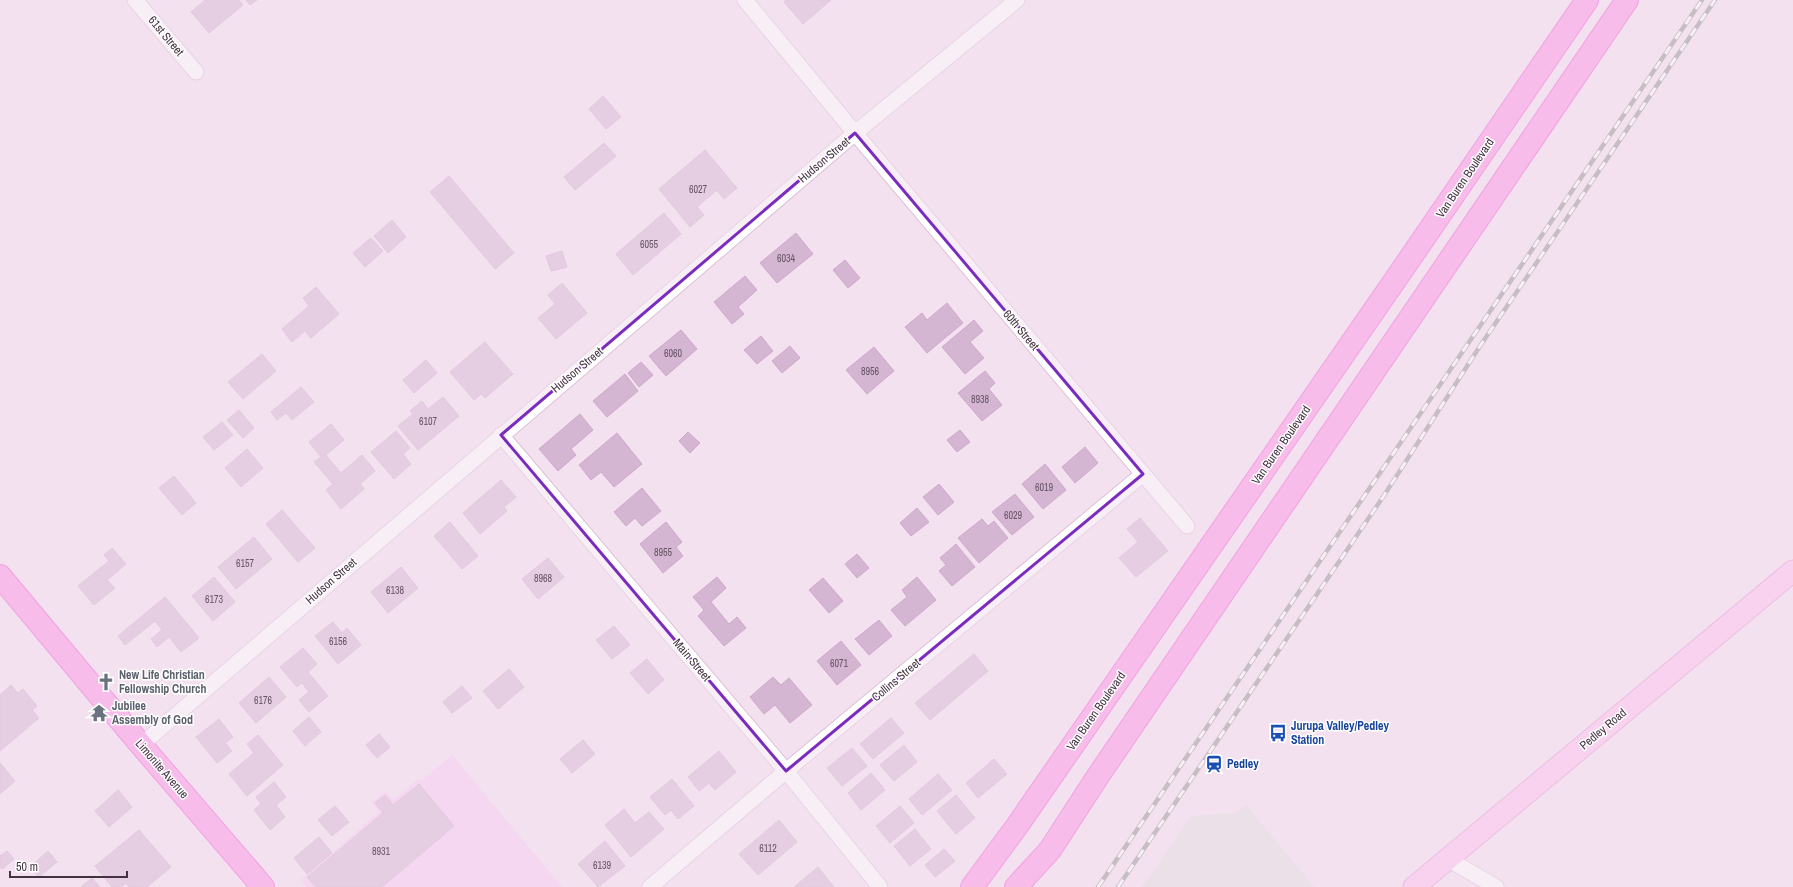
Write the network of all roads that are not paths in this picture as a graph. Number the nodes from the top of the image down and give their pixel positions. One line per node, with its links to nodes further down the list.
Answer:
1 (745, 0): 7 (street, 60th Street)
2 (1017, 0): 7 (street, Hudson Street)
3 (1587, 0): 20 (main road, Van Buren Boulevard)
4 (1627, 0): 15 (main road)
5 (139, 1): 6 (street, 61st Street)
6 (196, 72)
7 (855, 133): 8 (street, Hudson Street); 9 (street, 60th Street)
8 (501, 435): 13 (street, Hudson Street); 14 (street, Main Street)
9 (1143, 474): 10 (street, 60th Street); 14 (street, Collins Street)
10 (1187, 526)
11 (1793, 571): 16 (street, Pedley Road)
12 (0, 576): 13 (main road, Limonite Avenue)
13 (141, 745): 17 (main road, Limonite Avenue)
14 (786, 771): 18 (street, Collins Street); 19 (street, Main Street)
15 (1050, 850): 21 (main road); 22 (main road)
16 (1448, 859): 23 (street, Pedley Road); 24 (street)
17 (264, 887)
18 (650, 887)
19 (880, 887)
20 (972, 887)
21 (1016, 887)
22 (1032, 887)
23 (1414, 887)
24 (1496, 887)

